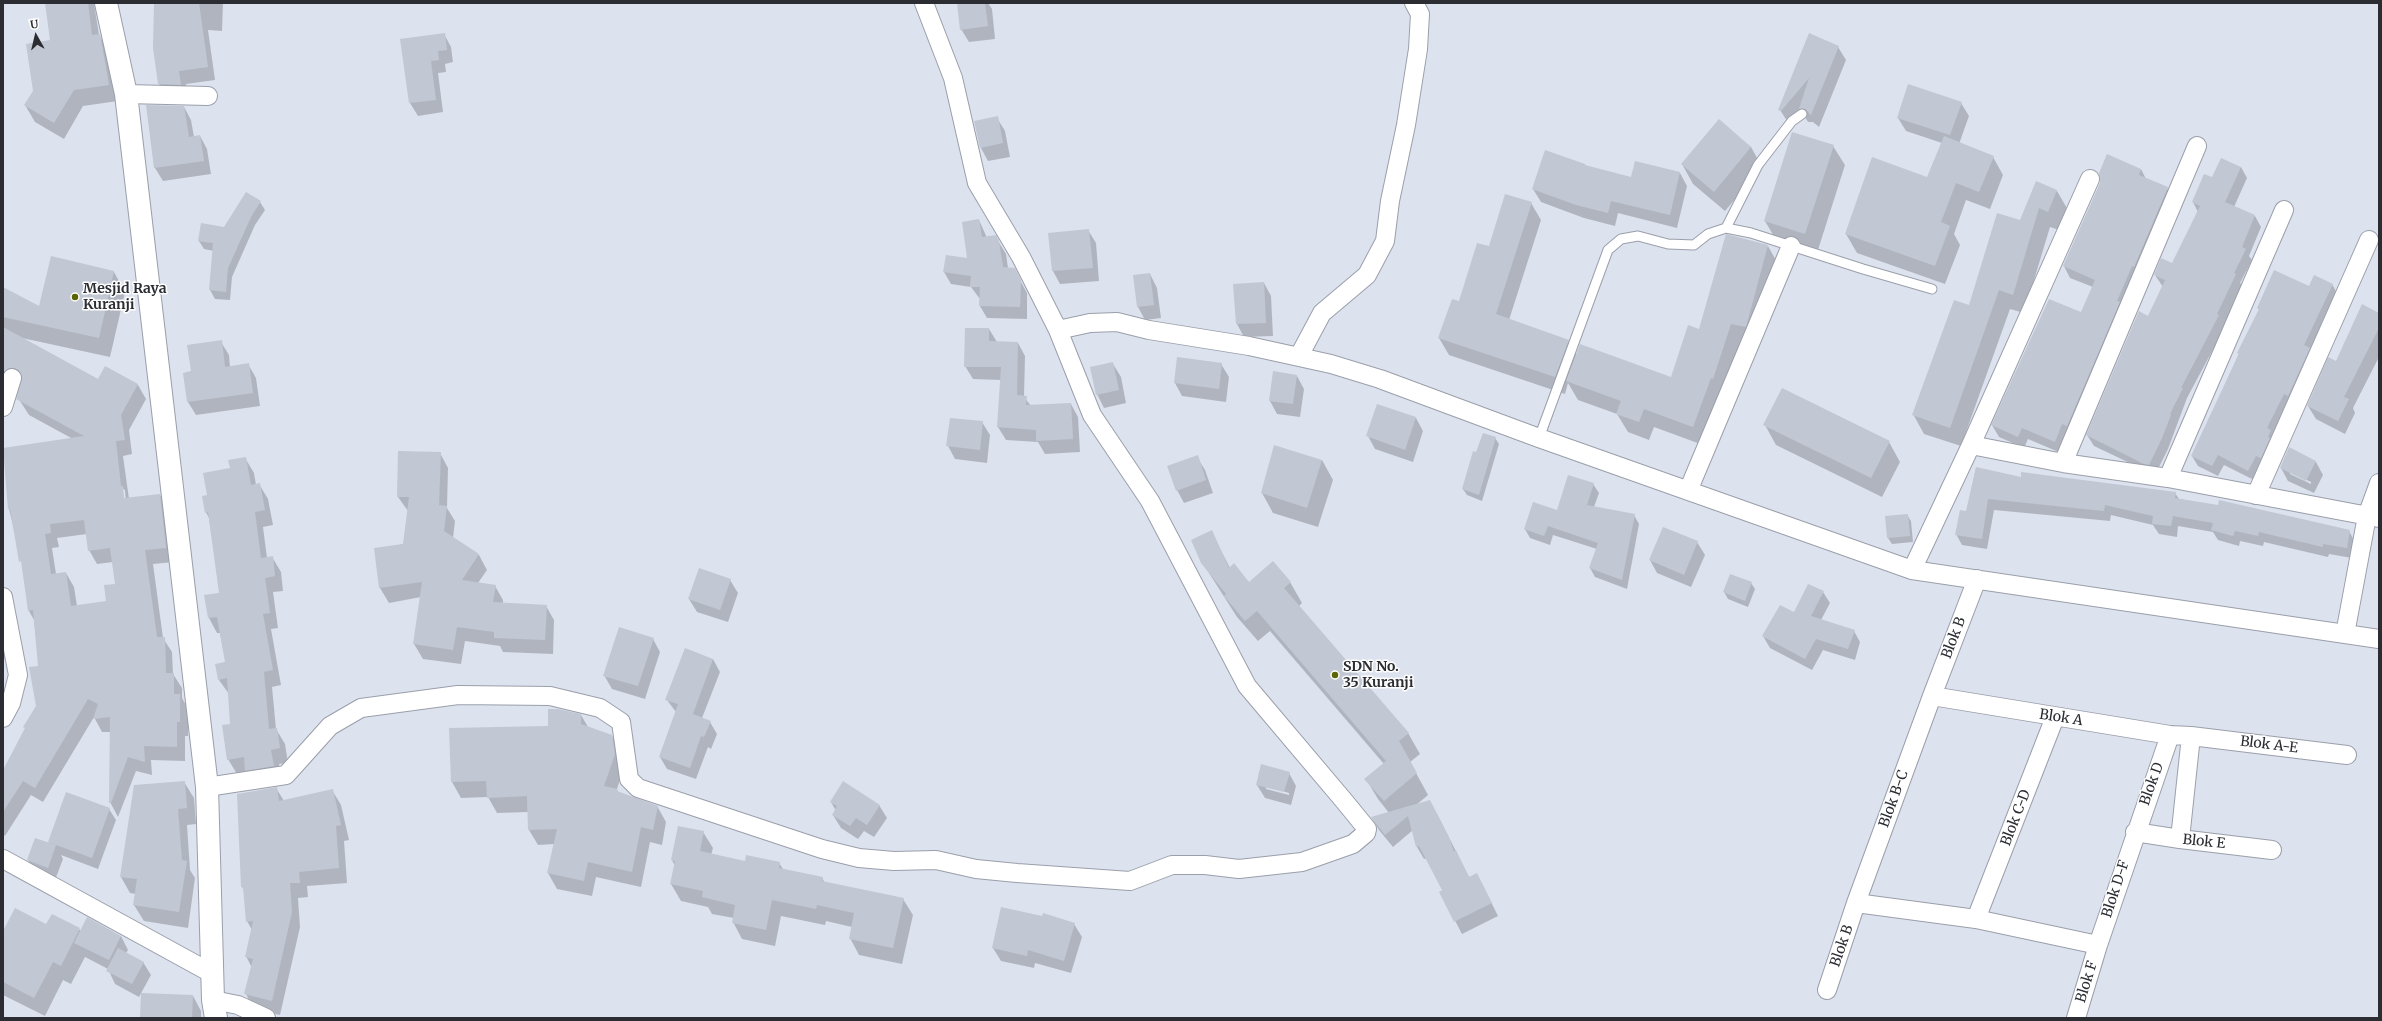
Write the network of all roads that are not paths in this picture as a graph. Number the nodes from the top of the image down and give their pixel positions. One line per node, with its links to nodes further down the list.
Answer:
1 (106, 3): 4 (street)
2 (924, 3): 14 (street)
3 (1414, 3): 15 (street)
4 (126, 94): 5 (street); 37 (street)
5 (208, 96)
6 (1802, 114): 10 (lane)
7 (2197, 146): 20 (street)
8 (2090, 180): 19 (street)
9 (2284, 210): 21 (street)
10 (1726, 228): 12 (lane); 18 (lane)
11 (2369, 240): 24 (street)
12 (1791, 246): 13 (lane); 23 (street)
13 (1932, 289)
14 (1058, 330): 15 (street); 37 (street)
15 (1299, 356): 18 (street)
16 (12, 378): 17 (street)
17 (3, 407)
18 (1539, 438): 23 (street)
19 (1971, 446): 20 (street); 26 (street)
20 (2063, 463): 21 (street)
21 (2168, 478): 24 (street)
22 (2379, 484): 25 (street)
23 (1688, 491): 26 (street)
24 (2256, 495): 25 (street)
25 (2373, 517): 29 (street)
26 (1912, 570): 27 (street)
27 (1977, 580): 29 (street); 31 (street, Blok B)
28 (3, 597): 32 (street)
29 (2345, 634): 30 (street)
30 (2379, 639)
31 (1932, 696): 33 (street, Blok A); 42 (street, Blok B-C)
32 (6, 706)
33 (2055, 717): 34 (street, Blok A); 43 (street, Blok C-D)
34 (2170, 735): 35 (street, Blok A); 38 (street, Blok D)
35 (2191, 736): 36 (street, Blok A-E); 39 (street)
36 (2348, 755)
37 (207, 787): 45 (street)
38 (2135, 832): 39 (street, Blok E); 44 (street, Blok D-F)
39 (2180, 839): 40 (street, Blok E)
40 (2272, 850)
41 (3, 859): 45 (street)
42 (1856, 903): 43 (street); 46 (street, Blok B)
43 (1976, 919): 44 (street)
44 (2098, 945): 49 (street, Blok F)
45 (213, 974): 47 (street)
46 (1827, 990)
47 (215, 1009): 48 (street)
48 (266, 1018)
49 (2076, 1018)

